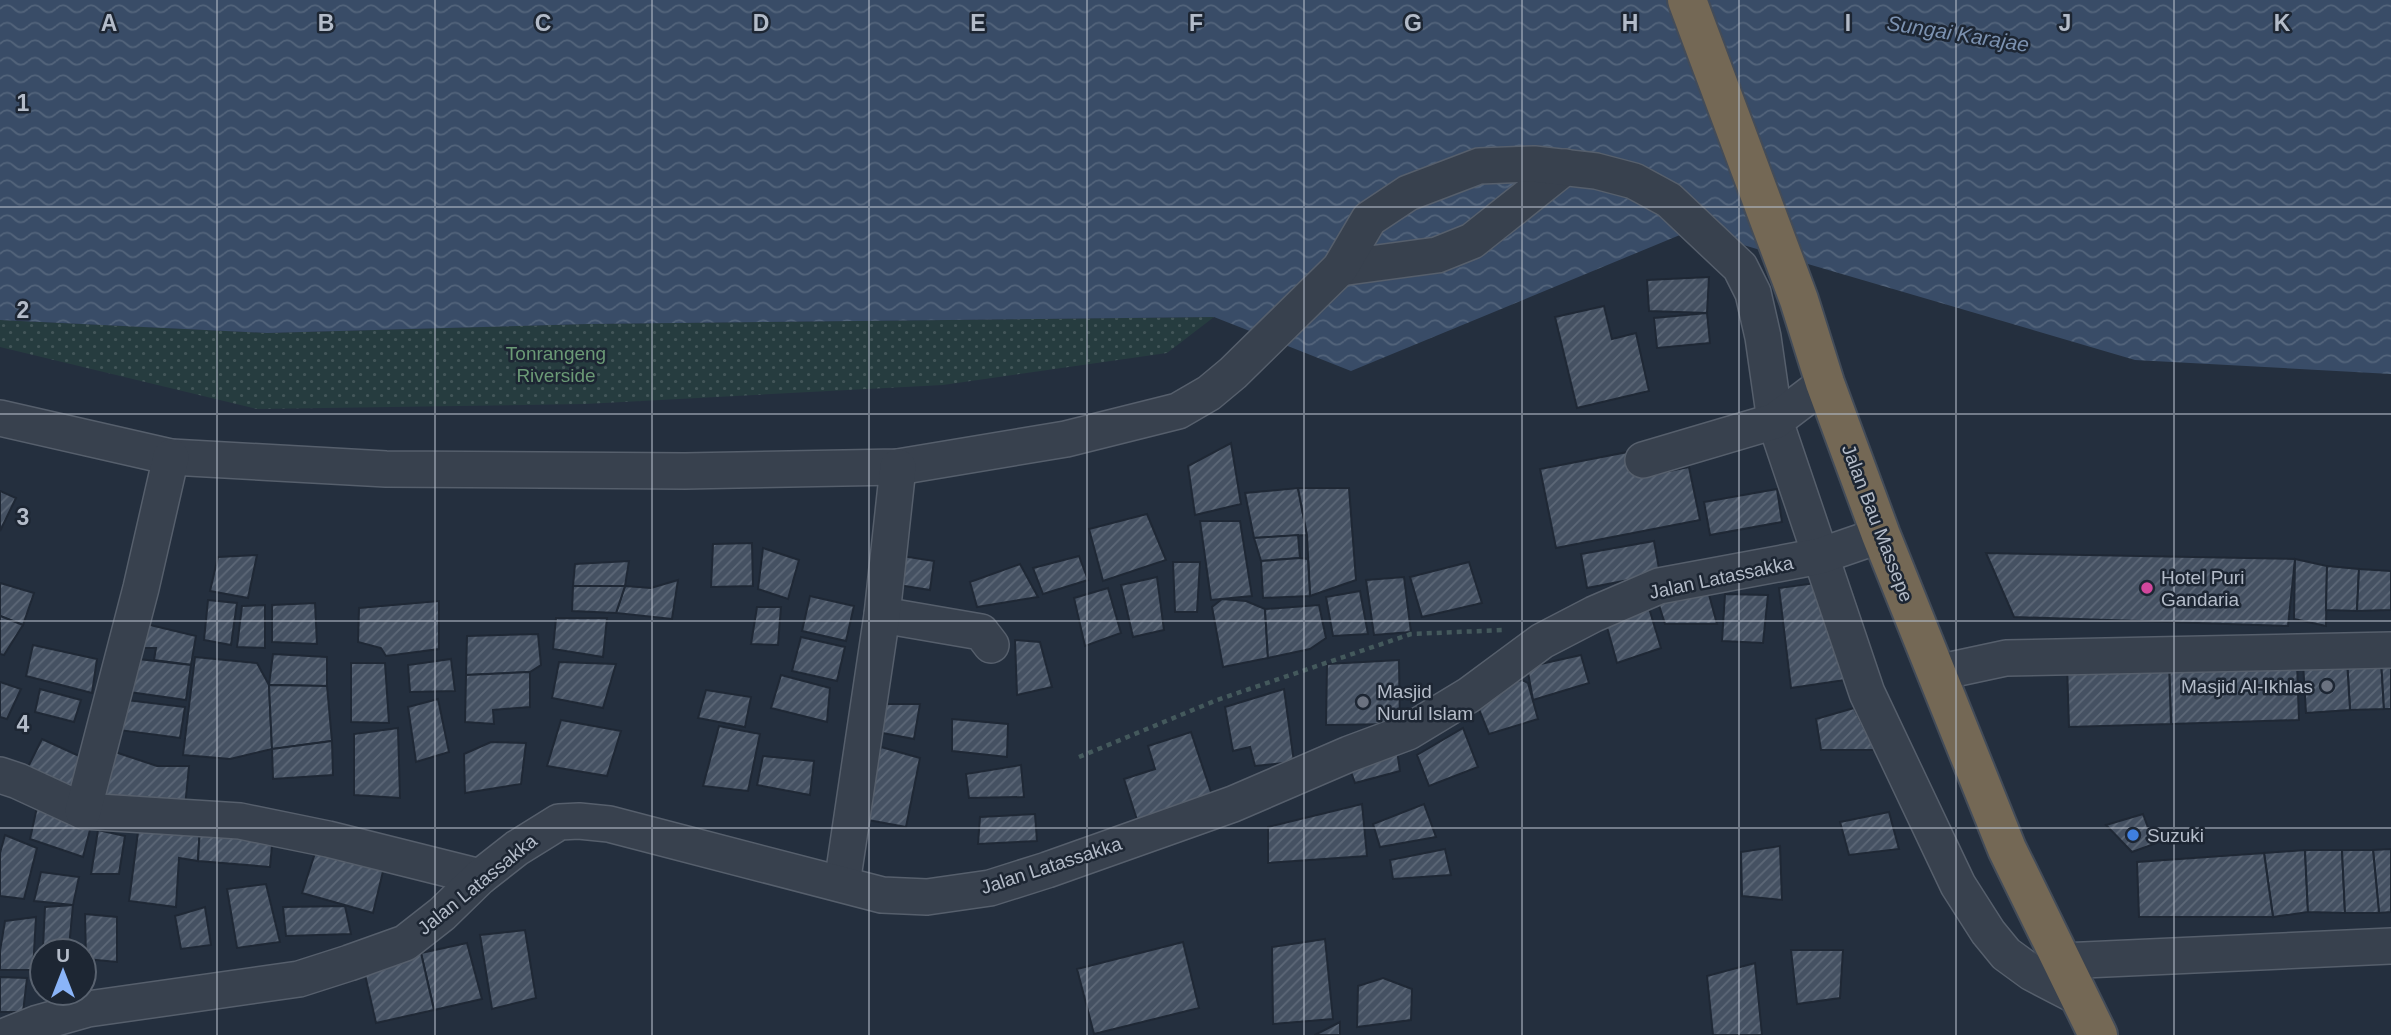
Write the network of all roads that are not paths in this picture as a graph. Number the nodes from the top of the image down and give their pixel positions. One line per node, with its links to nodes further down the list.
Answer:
1 (1687, 0): 4 (highway, Jalan Bau Massepe)
2 (1565, 167): 3 (street); 3 (street); 6 (street)
3 (1340, 268): 9 (street)
4 (1825, 383): 6 (street); 10 (highway, Jalan Bau Massepe)
5 (0, 418): 7 (street)
6 (1775, 421): 8 (street); 11 (street)
7 (171, 457): 9 (street); 17 (street)
8 (1643, 460)
9 (898, 467): 12 (street)
10 (1881, 535): 11 (street, Jalan Latassakka); 15 (highway, Jalan Bau Massepe)
11 (1819, 556): 19 (street, Jalan Latassakka); 22 (street)
12 (882, 615): 13 (street); 19 (street)
13 (991, 645)
14 (2391, 650): 15 (street)
15 (1936, 673): 21 (highway, Jalan Bau Massepe)
16 (0, 775): 17 (street)
17 (83, 811): 18 (street)
18 (480, 877): 19 (street, Jalan Latassakka); 23 (street, Jalan Latassakka)
19 (842, 884)
20 (2391, 946): 21 (street)
21 (2062, 961): 22 (highway, Jalan Bau Massepe)
22 (2080, 998): 24 (highway, Jalan Bau Massepe)
23 (9, 1035)
24 (2098, 1035)

